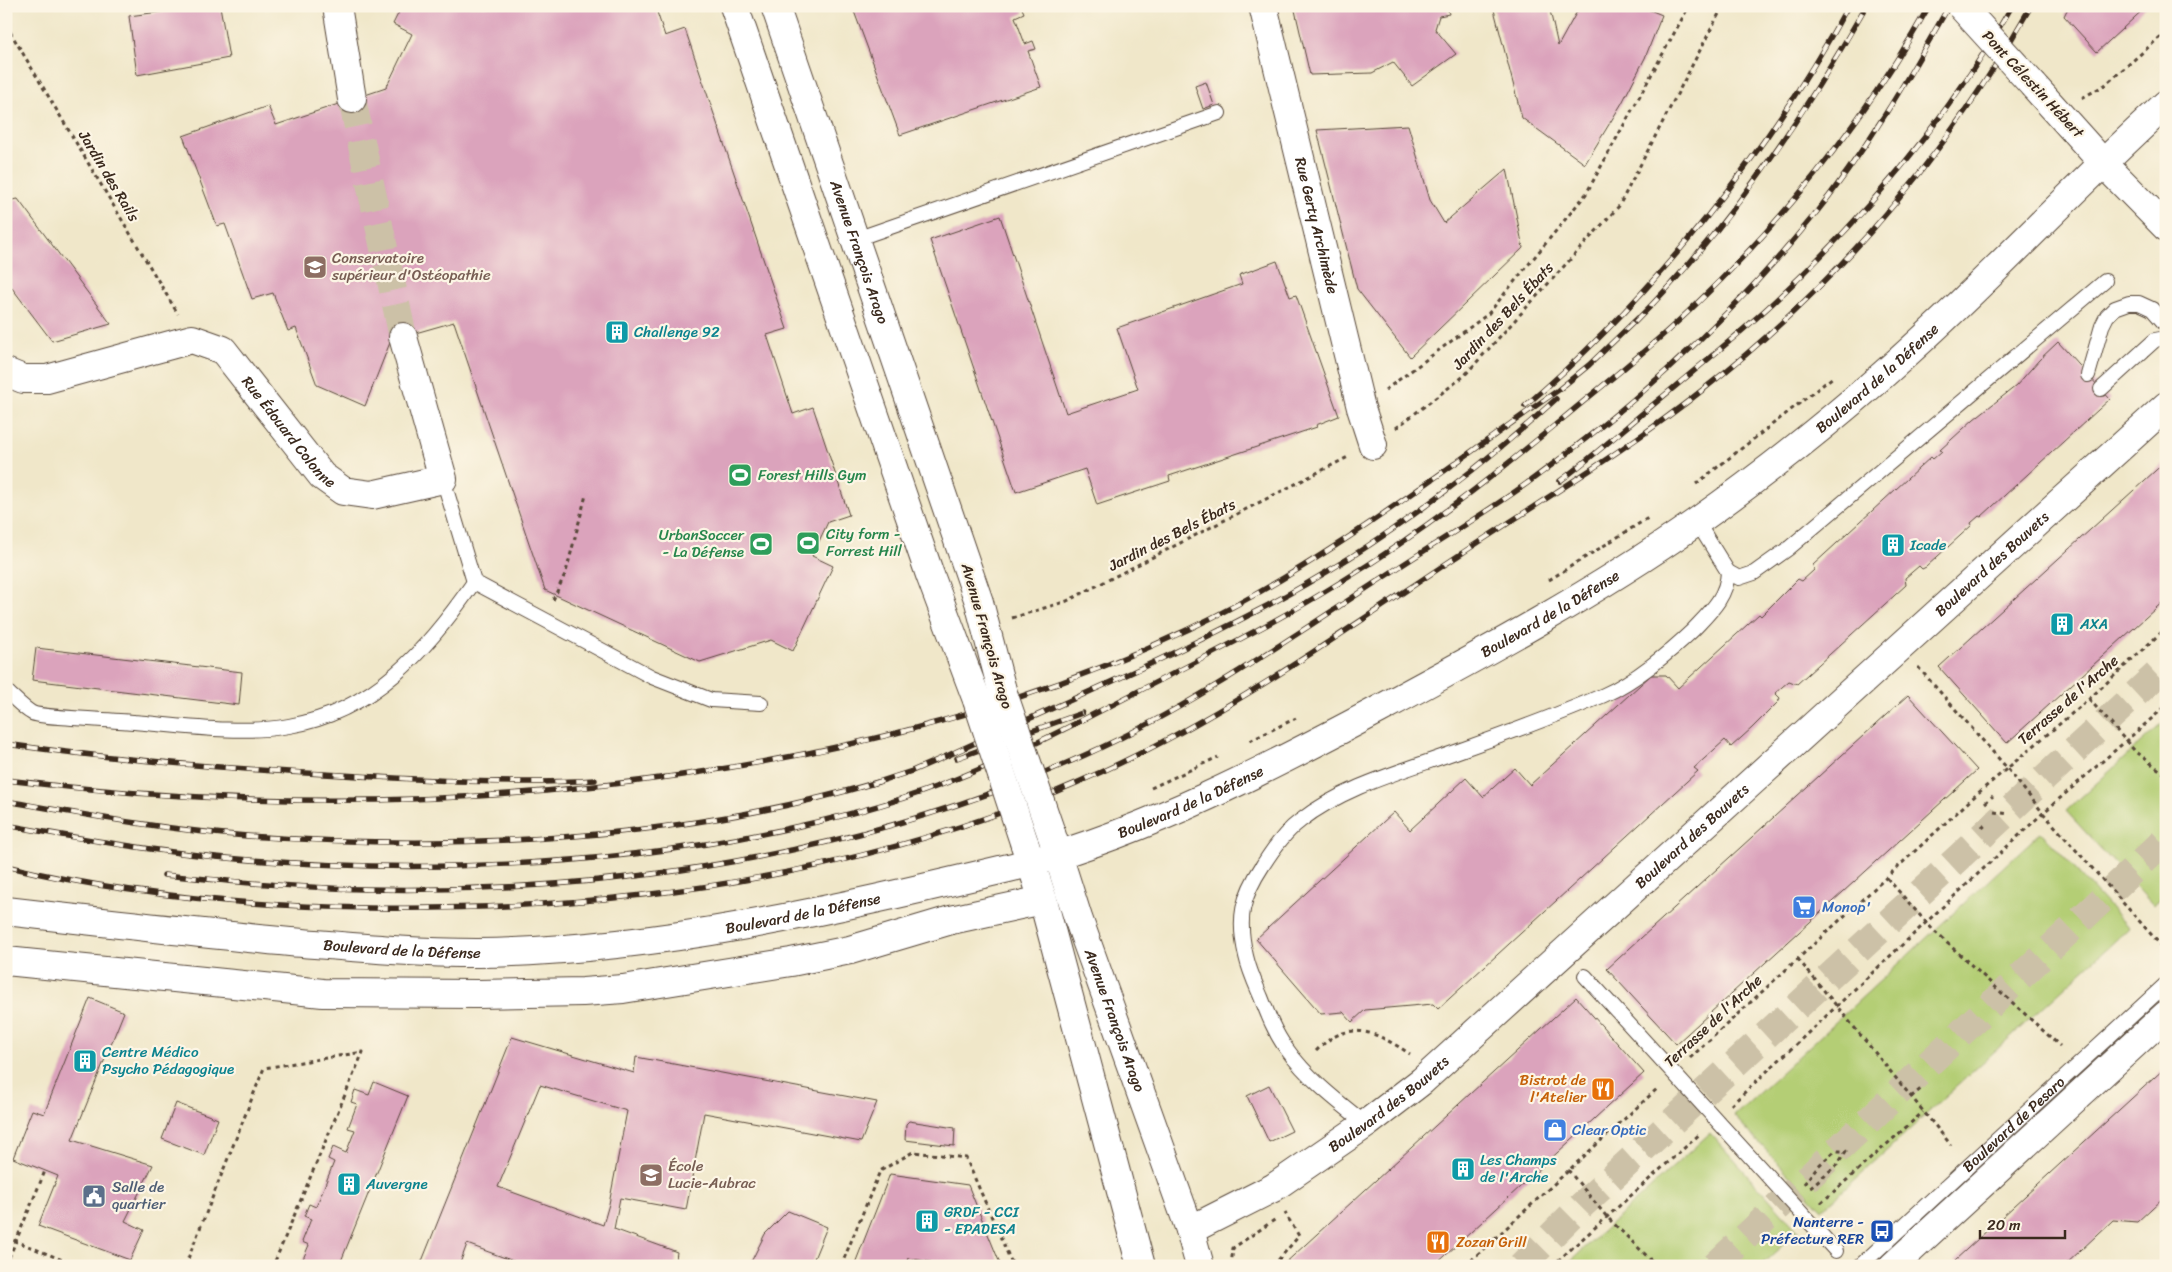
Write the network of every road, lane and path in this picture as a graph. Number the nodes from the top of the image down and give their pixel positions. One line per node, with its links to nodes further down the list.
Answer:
1 (337, 6): 10 (main road)
2 (734, 6): 60 (main road, Avenue François Arago, bridge)
3 (775, 6): 16 (main road, Avenue François Arago)
4 (1263, 6): 27 (main road, Rue Gerty Archimède)
5 (1689, 6): 27 (path, Jardin des Bels Ébats)
6 (1723, 6): 28 (path, Jardin des Bels Ébats)
7 (1961, 6): 13 (main road, Pont Célestin Hébert, bridge)
8 (6, 24): 21 (path, Jardin des Rails)
9 (2166, 32): 13 (path)
10 (352, 99)
11 (2166, 104): 14 (main road, Boulevard de la Défense)
12 (1219, 113): 16 (lane)
13 (2063, 117): 14 (main road, Pont Célestin Hébert)
14 (2104, 164): 15 (main road, Pont Célestin Hébert); 33 (main road, Boulevard de la Défense)
15 (2166, 227)
16 (856, 240): 59 (main road, Avenue François Arago, bridge)
17 (2105, 281): 34 (lane)
18 (2166, 325): 24 (lane)
19 (403, 337): 29 (main road)
20 (2166, 338): 25 (lane)
21 (192, 339): 22 (main road); 29 (main road, Rue Édouard Colonne)
22 (6, 372)
23 (1836, 375): 30 (path)
24 (2088, 375)
25 (2101, 389)
26 (2166, 406): 80 (main road, Boulevard des Bouvets)
27 (1361, 408): 28 (main road, Rue Gerty Archimède)
28 (1373, 446): 38 (path, Jardin des Bels Ébats)
29 (443, 479): 35 (lane)
30 (1692, 488)
31 (586, 495): 37 (path)
32 (1652, 515): 36 (path)
33 (1697, 522): 34 (lane); 59 (main road, Boulevard de la Défense)
34 (1728, 572): 80 (lane)
35 (474, 582): 37 (lane); 41 (lane)
36 (1544, 583)
37 (545, 619): 43 (lane)
38 (1004, 620)
39 (2166, 628): 42 (path, Terrasse de l'Arche)
40 (1929, 680): 49 (path)
41 (6, 691)
42 (2089, 699): 46 (path); 49 (path, Terrasse de l'Arche)
43 (761, 703)
44 (2166, 706): 46 (path)
45 (1303, 715): 47 (path)
46 (2127, 741): 50 (path); 55 (path)
47 (1244, 745)
48 (1227, 753): 51 (path)
49 (2007, 768): 55 (path); 61 (path, Terrasse de l'Arche)
50 (2166, 776)
51 (1145, 791)
52 (1993, 796): 53 (path)
53 (1985, 802)
54 (1994, 812): 56 (path)
55 (2043, 813): 64 (path); 65 (path)
56 (2009, 814)
57 (1982, 825): 58 (path)
58 (1987, 831)
59 (1055, 844): 60 (main road, Boulevard de la Défense); 88 (main road, Avenue François Arago)
60 (1027, 852): 62 (main road, Avenue François Arago); 63 (main road, Boulevard de la Défense)
61 (1887, 878): 64 (path); 66 (path, Terrasse de l'Arche)
62 (1043, 900): 67 (main road); 98 (main road, Avenue François Arago)
63 (6, 911)
64 (1926, 923): 70 (path); 73 (path)
65 (2166, 951)
66 (1798, 959): 70 (path); 75 (path, Terrasse de l'Arche)
67 (6, 960)
68 (1585, 976): 75 (lane)
69 (2166, 984): 105 (lane, Boulevard de Pesaro)
70 (1837, 1006): 77 (path); 79 (path)
71 (2166, 1015): 106 (main road, Boulevard de Pesaro)
72 (1328, 1038): 74 (path)
73 (2060, 1046)
74 (1406, 1051)
75 (1675, 1073): 79 (lane); 83 (path, Terrasse de l'Arche)
76 (1922, 1088): 77 (path)
77 (1912, 1098): 78 (path)
78 (1923, 1112): 81 (path); 86 (path)
79 (1717, 1118): 87 (path); 91 (lane)
80 (1366, 1124): 88 (main road, Boulevard des Bouvets)
81 (1951, 1145)
82 (1817, 1167): 85 (path)
83 (1568, 1170): 87 (path); 102 (path, Terrasse de l'Arche)
84 (45, 1171): 90 (path)
85 (1822, 1179)
86 (1832, 1193)
87 (1607, 1217): 103 (path); 104 (path)
88 (1190, 1230): 99 (main road, Avenue François Arago)
89 (6, 1237): 90 (path)
90 (16, 1241): 92 (path); 93 (path)
91 (1836, 1250)
92 (6, 1265)
93 (77, 1266)
94 (185, 1266): 95 (path)
95 (273, 1266)
96 (841, 1266): 97 (path)
97 (1013, 1266)
98 (1141, 1266)
99 (1200, 1266)
100 (1231, 1266): 101 (path)
101 (1273, 1266)
102 (1465, 1266)
103 (1552, 1266)
104 (1657, 1266)
105 (1860, 1266)
106 (1893, 1266)

